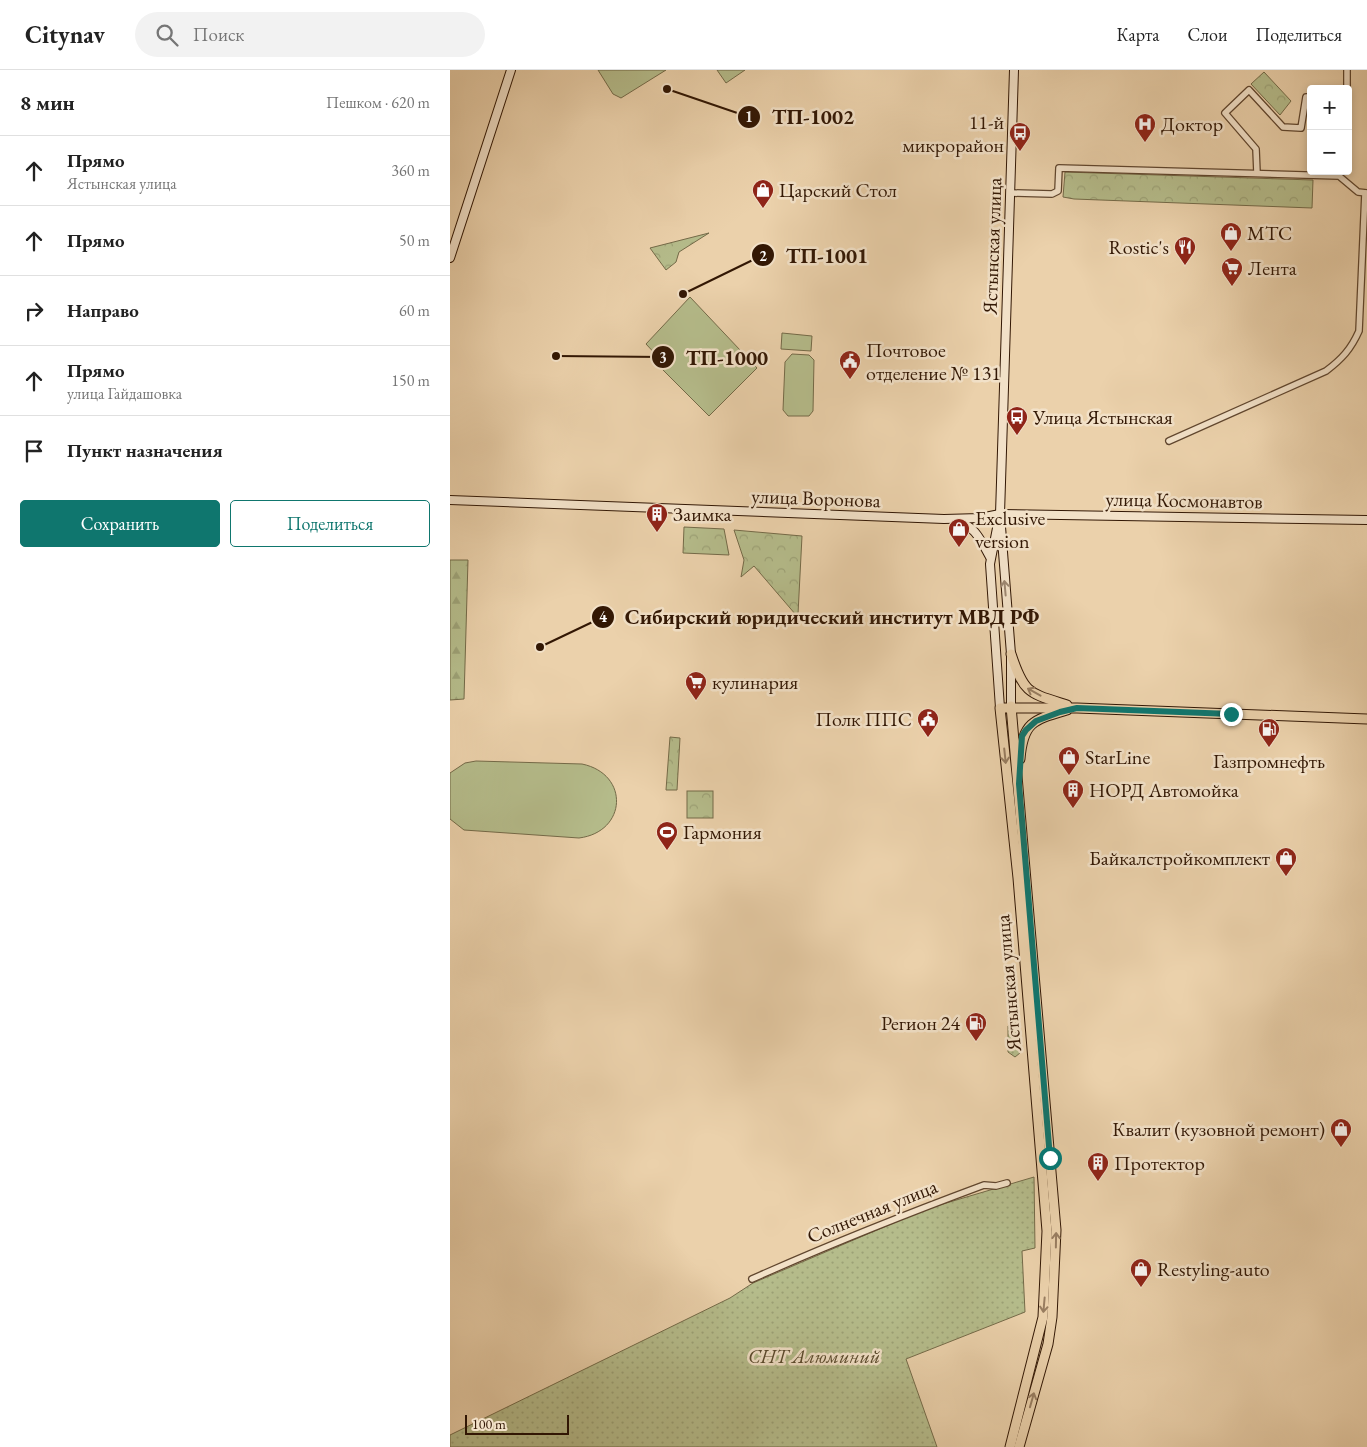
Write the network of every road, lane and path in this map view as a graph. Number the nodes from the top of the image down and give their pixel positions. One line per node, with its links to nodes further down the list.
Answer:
1 (511, 70): 9 (main road)
2 (1014, 70): 7 (main road, Ястынская улица)
3 (1347, 70): 4 (street)
4 (1347, 85)
5 (1307, 97): 6 (street)
6 (1257, 173): 7 (street); 8 (street)
7 (1011, 192): 12 (main road, Ястынская улица)
8 (1366, 193): 10 (street)
9 (450, 258)
10 (1169, 441)
11 (450, 500): 13 (main road, улица Воронова)
12 (1000, 514): 13 (main road, улица Воронова); 14 (main road, улица Космонавтов); 15 (main road, Ястынская улица); 16 (main road, Ястынская улица, one-way to 12)
13 (944, 519): 15 (main road)
14 (1367, 520)
15 (990, 557): 18 (main road, Ястынская улица)
16 (1011, 654): 17 (main road, Ястынская улица); 19 (main road, one-way to 16)
17 (1011, 706): 18 (main road); 19 (main road); 21 (main road, Ястынская улица)
18 (1000, 708): 24 (main road, Ястынская улица, one-way to 24)
19 (1077, 708): 20 (main road); 21 (main road)
20 (1367, 719)
21 (1019, 784): 25 (main road, Ястынская улица, one-way to 21)
22 (1007, 1182): 23 (street, Солнечная улица)
23 (752, 1279)
24 (1010, 1447)
25 (1019, 1447)

